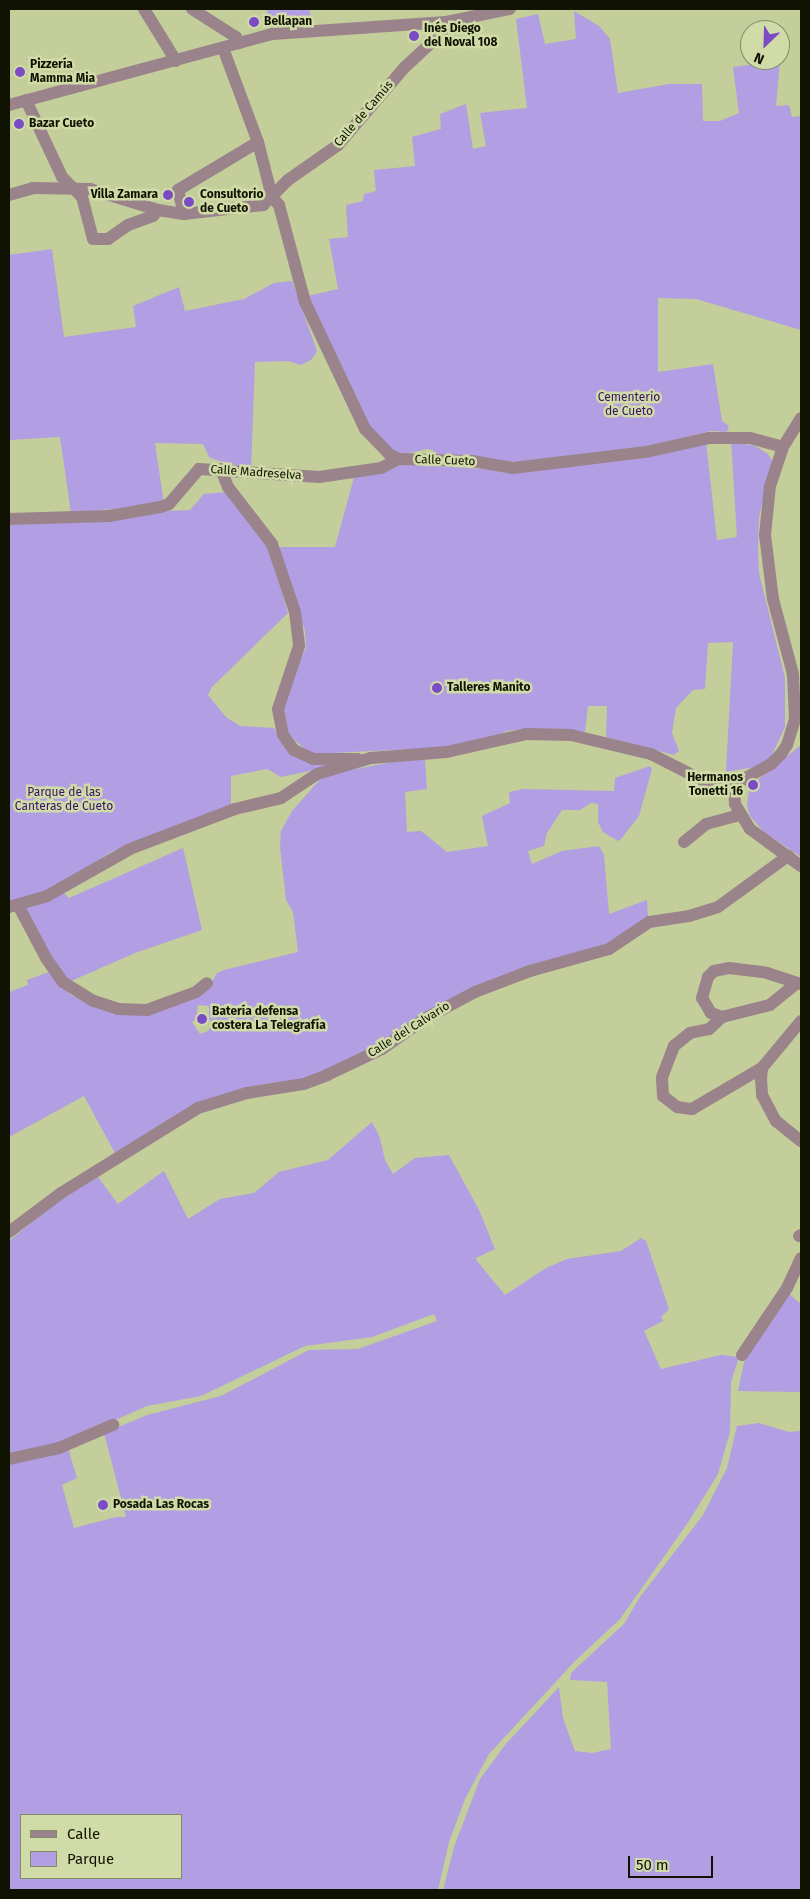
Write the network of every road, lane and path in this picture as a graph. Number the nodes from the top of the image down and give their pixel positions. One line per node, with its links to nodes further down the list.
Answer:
1 (144, 9): 7 (street)
2 (192, 9): 5 (street)
3 (506, 9): 4 (street)
4 (446, 22): 5 (street); 13 (street, Calle de Camús)
5 (239, 43): 6 (street)
6 (223, 48): 7 (street); 10 (street)
7 (176, 61): 8 (street)
8 (26, 100): 9 (street); 11 (street)
9 (10, 102)
10 (258, 142): 13 (street); 15 (street)
11 (70, 187): 12 (street, Calle de Camús); 14 (street, Calle de Camús); 14 (street)
12 (9, 194)
13 (272, 197): 15 (street, Calle de Camús); 18 (street, Calle Cueto)
14 (158, 210): 15 (street, Calle de Camús)
15 (184, 214)
16 (801, 418): 17 (street)
17 (783, 447): 18 (street, Calle Cueto); 21 (street)
18 (399, 459): 19 (street, Calle Madreselva)
19 (221, 469): 20 (street, Calle Madreselva); 22 (street)
20 (9, 519)
21 (796, 736): 23 (street)
22 (371, 758): 23 (street); 28 (street)
23 (734, 789): 24 (street)
24 (740, 815): 25 (street); 26 (street)
25 (684, 842)
26 (788, 856): 27 (street); 35 (street, Calle del Calvario)
27 (801, 866)
28 (13, 906): 29 (street)
29 (207, 983)
30 (799, 984): 31 (street); 31 (street)
31 (722, 1017): 33 (street)
32 (801, 1021): 33 (street)
33 (762, 1068): 34 (street)
34 (801, 1142)
35 (9, 1232)
36 (801, 1258): 37 (street)
37 (742, 1356)
38 (113, 1425): 39 (street)
39 (9, 1459)

